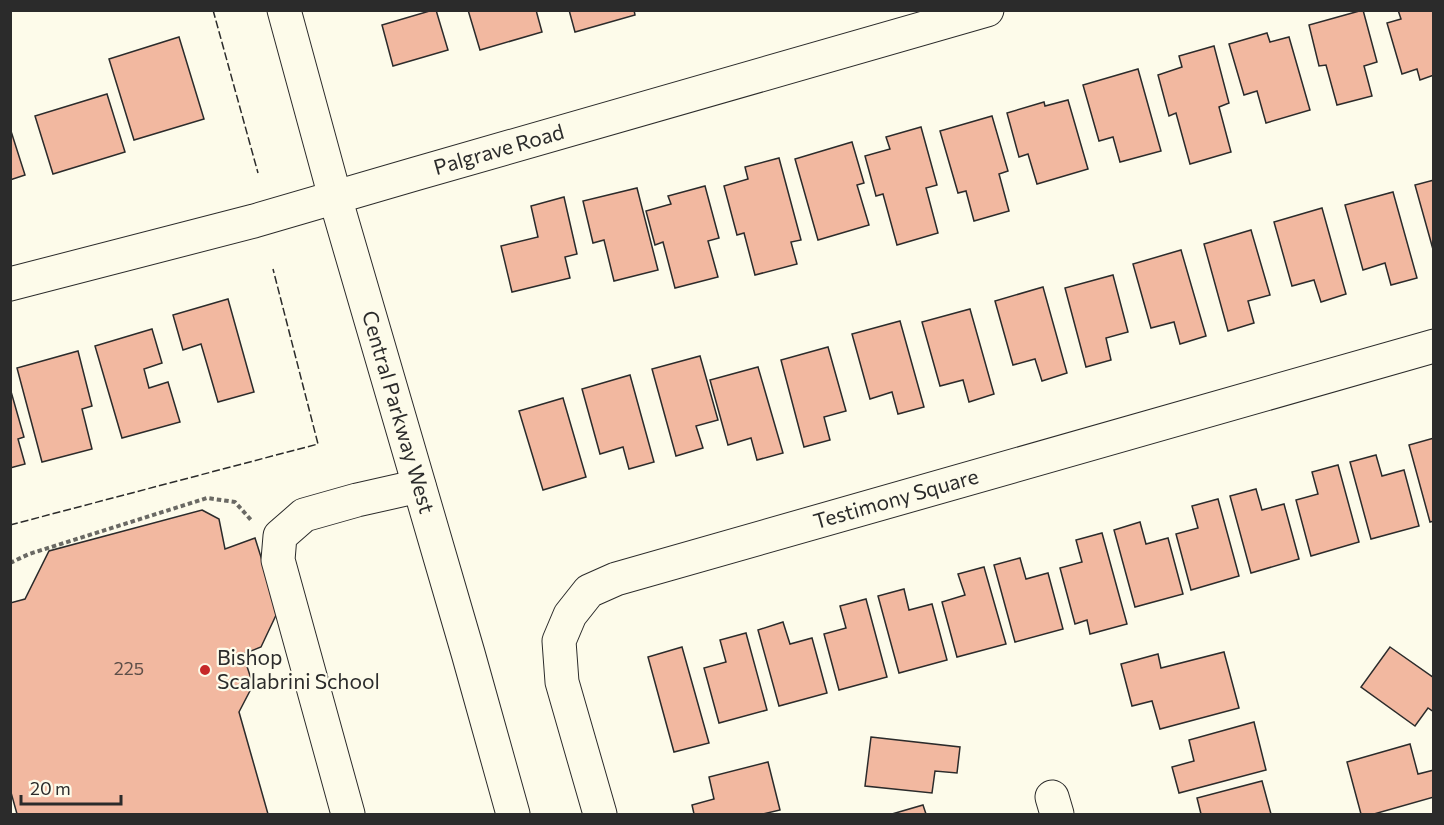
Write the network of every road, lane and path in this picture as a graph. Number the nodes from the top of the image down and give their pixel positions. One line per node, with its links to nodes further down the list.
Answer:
1 (284, 10): 3 (street, Central Parkway West)
2 (987, 10): 3 (street, Palgrave Road)
3 (335, 197): 4 (street, Palgrave Road); 6 (street, Central Parkway West)
4 (10, 284)
5 (1434, 346): 11 (street, Testimony Square)
6 (419, 486): 7 (street); 10 (street, Central Parkway West)
7 (280, 536): 8 (path); 9 (street)
8 (10, 562)
9 (348, 814)
10 (513, 814)
11 (600, 814)

